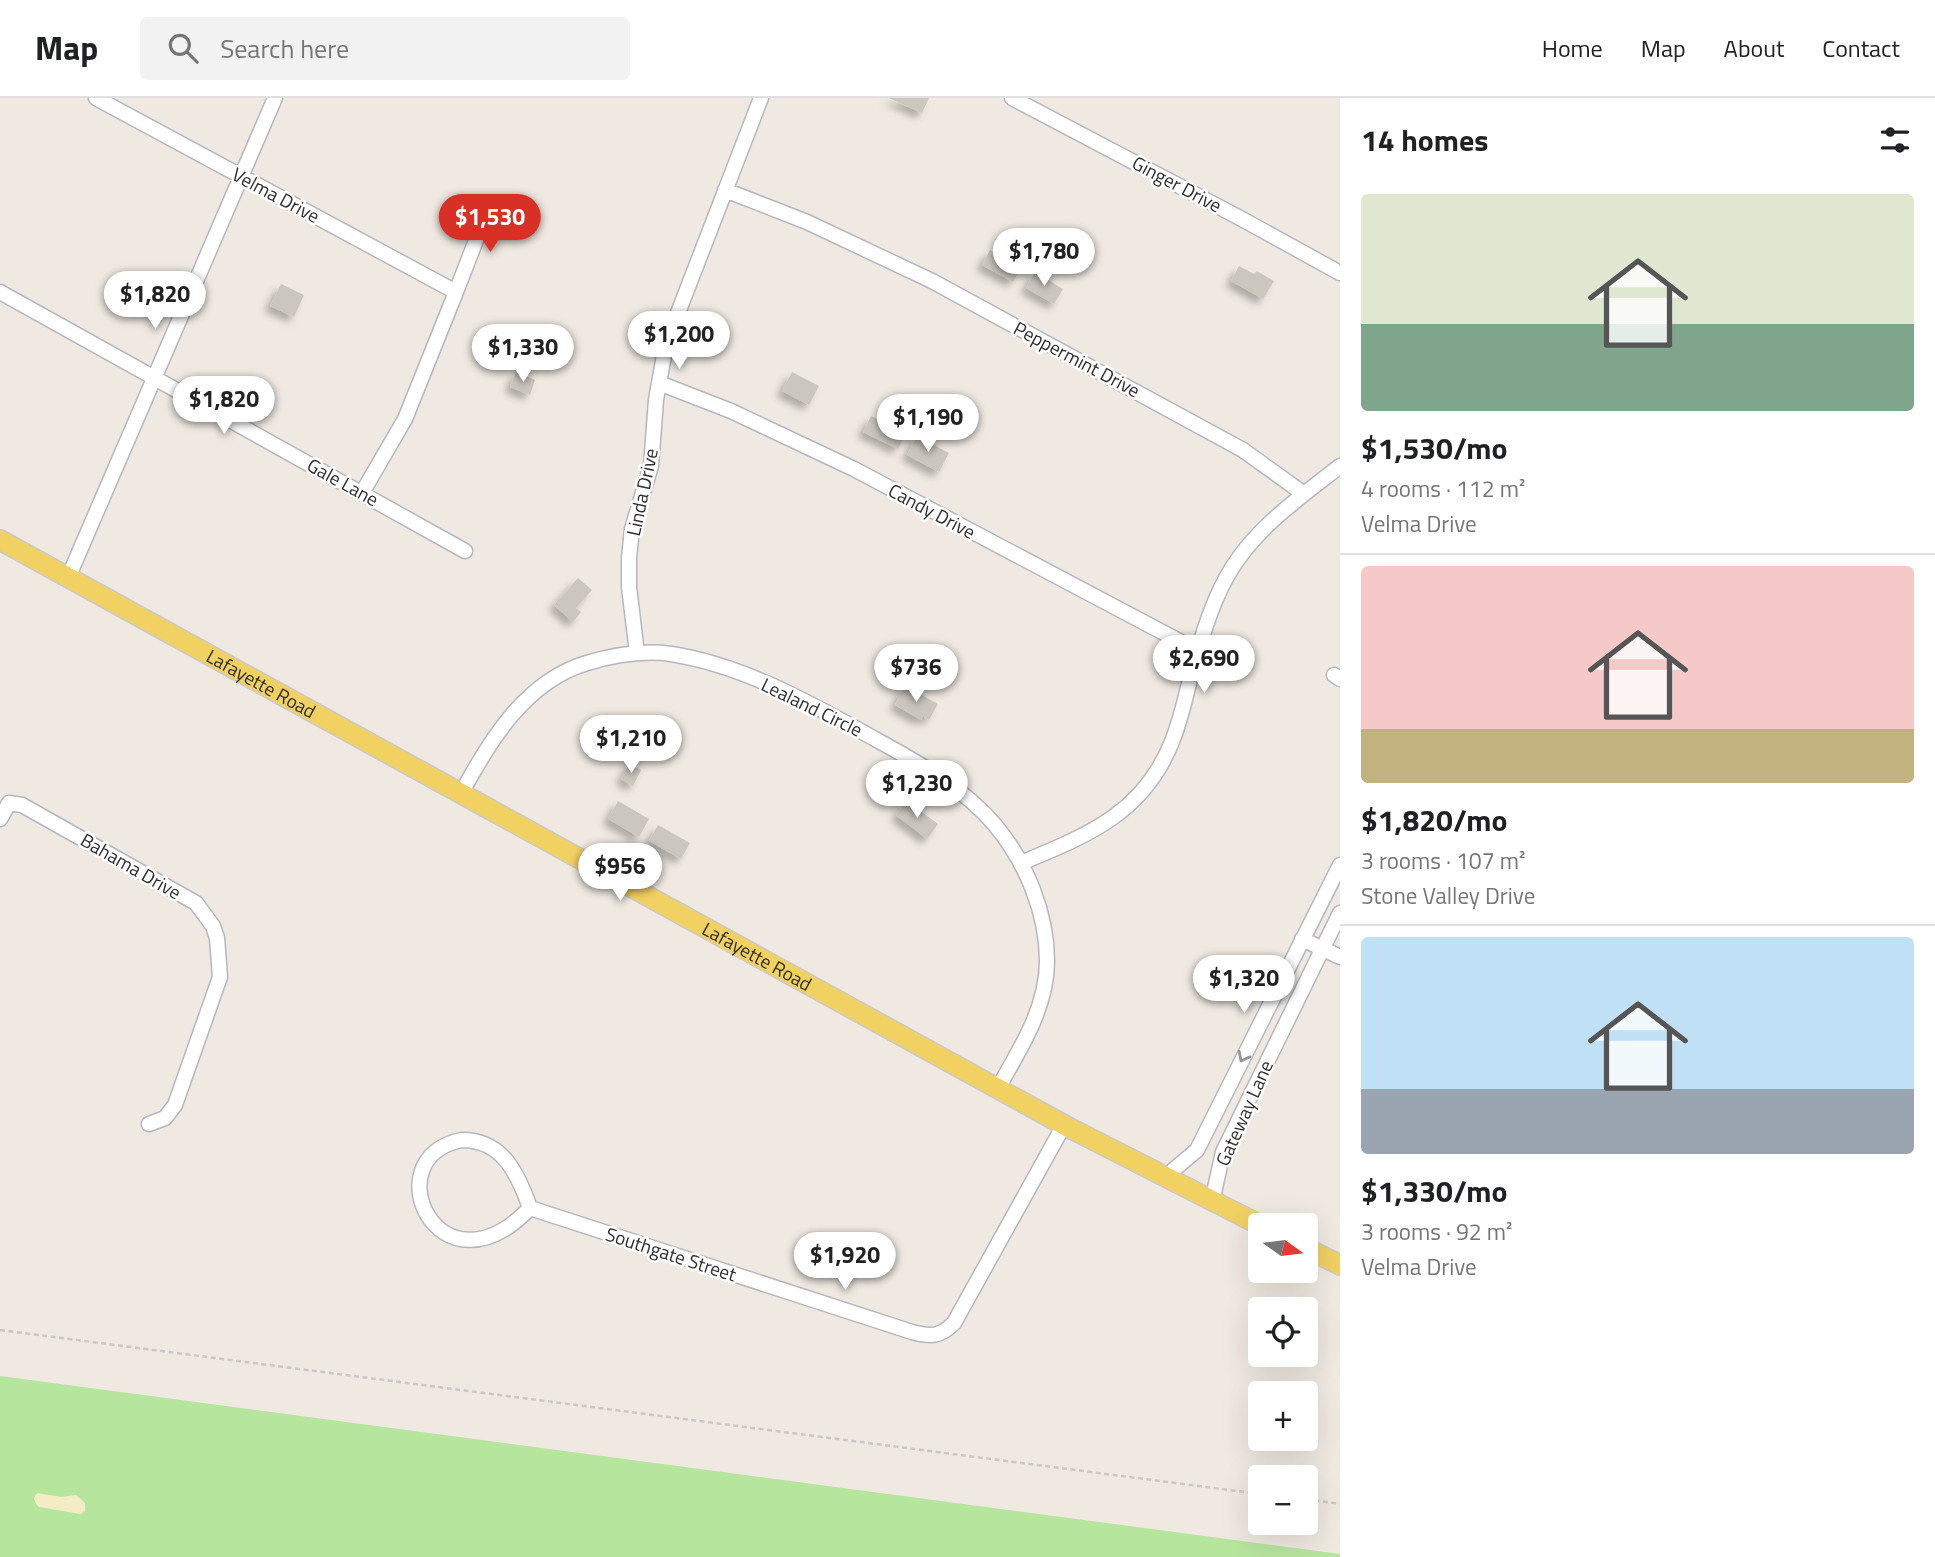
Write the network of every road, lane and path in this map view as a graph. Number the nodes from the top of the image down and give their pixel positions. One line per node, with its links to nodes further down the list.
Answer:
1 (96, 98): 5 (street, Velma Drive)
2 (275, 98): 5 (street)
3 (761, 98): 6 (street, Linda Drive)
4 (1012, 98): 8 (street, Ginger Drive)
5 (240, 177): 10 (street, Velma Drive); 11 (street)
6 (725, 190): 12 (street, Linda Drive); 15 (street, Peppermint Drive)
7 (491, 204): 10 (street)
8 (1340, 273)
9 (0, 292): 11 (street, Gale Lane)
10 (456, 292): 14 (street)
11 (154, 377): 14 (street, Gale Lane); 18 (street)
12 (659, 383): 19 (street, Candy Drive); 20 (street, Linda Drive)
13 (1340, 466): 15 (street)
14 (362, 493): 17 (street, Gale Lane)
15 (1304, 494): 19 (street)
16 (0, 540): 18 (main road, Lafayette Road)
17 (465, 551)
18 (68, 578): 21 (main road, Lafayette Road)
19 (1198, 651): 23 (street)
20 (637, 653): 21 (street, Lealand Circle); 23 (street, Lealand Circle)
21 (462, 792): 29 (main road, Lafayette Road)
22 (0, 819): 31 (street, Bahama Drive)
23 (1021, 863): 29 (street, Lealand Circle)
24 (1340, 865): 26 (street, Gateway Lane)
25 (1340, 914): 27 (street, Gateway Lane)
26 (1302, 939): 27 (street); 30 (street, Gateway Lane, one-way to 30)
27 (1322, 948): 28 (street); 33 (street, Gateway Lane)
28 (1340, 957)
29 (998, 1088): 32 (main road, Lafayette Road)
30 (1214, 1115): 33 (street); 34 (street, Gateway Lane)
31 (149, 1124)
32 (1064, 1125): 34 (main road, Lafayette Road); 36 (street, Southgate Street)
33 (1236, 1125): 35 (street, Gateway Lane)
34 (1165, 1177): 35 (main road, Lafayette Road)
35 (1212, 1202): 37 (main road, Lafayette Road)
36 (530, 1208): 36 (street)
37 (1248, 1220)
38 (1318, 1254): 39 (main road)
39 (1340, 1265)
40 (0, 1331): 41 (path)
41 (1248, 1492)
42 (1318, 1501): 43 (path)
43 (1340, 1504)

